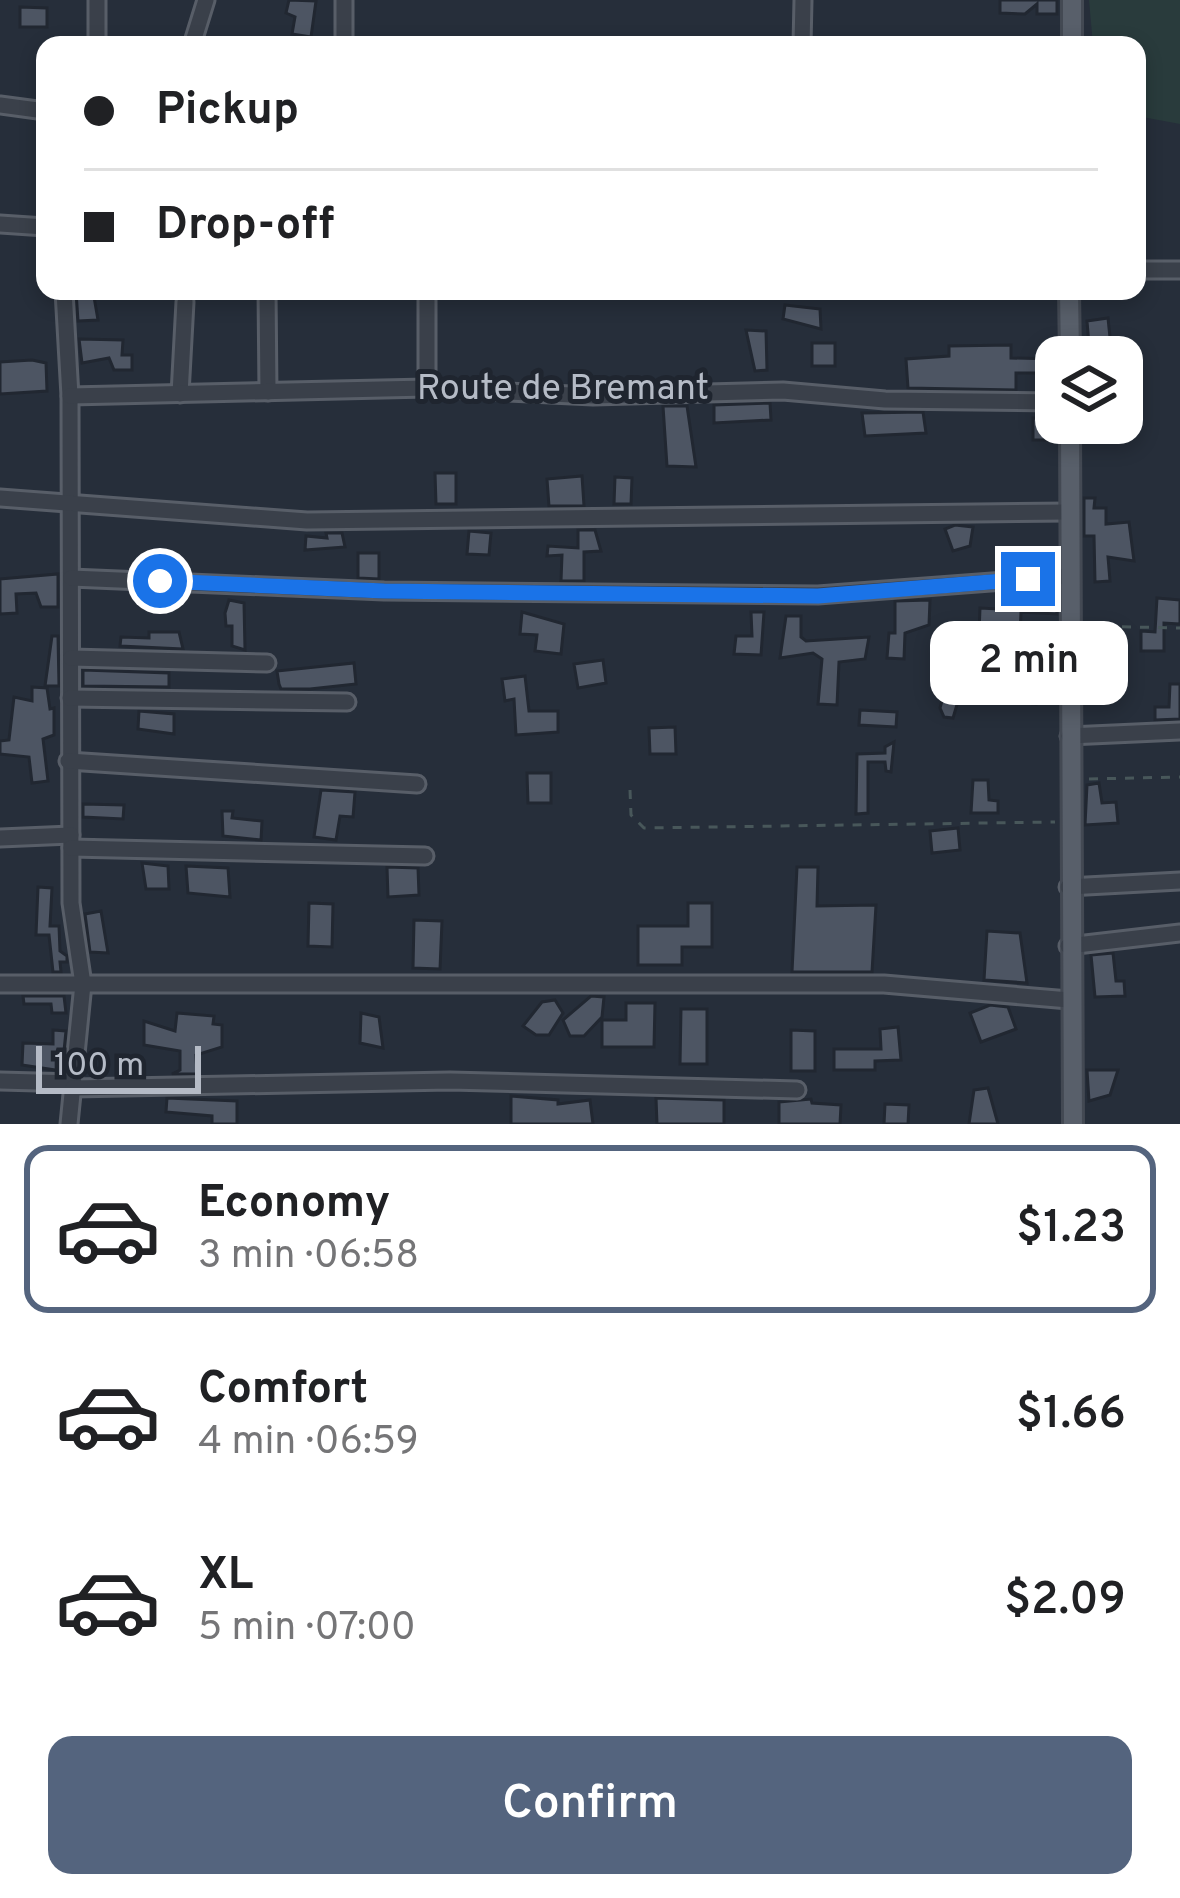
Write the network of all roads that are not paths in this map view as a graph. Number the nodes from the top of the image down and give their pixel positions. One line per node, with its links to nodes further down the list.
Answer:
1 (97, 0): 6 (street)
2 (206, 0): 7 (street)
3 (344, 0): 8 (street)
4 (803, 0): 9 (street)
5 (1072, 0): 10 (main road)
6 (98, 36)
7 (195, 36)
8 (344, 36)
9 (802, 36)
10 (1072, 36)
11 (0, 105): 12 (street)
12 (36, 110)
13 (0, 224): 14 (street)
14 (36, 226)
15 (1146, 270): 16 (street)
16 (1180, 270)
17 (65, 300): 26 (street)
18 (267, 300): 24 (street)
19 (427, 300): 23 (street)
20 (1070, 300): 22 (main road)
21 (184, 302): 25 (street)
22 (1070, 336)
23 (427, 388): 24 (street, Route de Bremant); 27 (street, Route de Bremant)
24 (268, 392): 25 (street, Route de Bremant)
25 (180, 394): 26 (street, Route de Bremant)
26 (70, 396): 30 (street)
27 (1035, 402)
28 (1070, 444): 31 (main road)
29 (0, 498): 30 (street)
30 (68, 500): 31 (street); 33 (street)
31 (1068, 512): 32 (main road)
32 (1070, 576): 33 (street); 37 (main road)
33 (71, 578): 34 (street)
34 (70, 658): 35 (street); 38 (street)
35 (267, 663)
36 (976, 663): 37 (street)
37 (1069, 667): 41 (main road)
38 (70, 698): 39 (street); 42 (street)
39 (346, 702)
40 (1180, 731): 41 (street)
41 (1069, 736): 48 (main road)
42 (68, 761): 43 (street); 45 (street)
43 (417, 784)
44 (0, 838): 45 (street)
45 (71, 841): 46 (street); 52 (street)
46 (425, 856)
47 (1180, 881): 48 (street)
48 (1068, 887): 50 (main road)
49 (1180, 933): 50 (street)
50 (1069, 946): 53 (main road)
51 (0, 984): 52 (street)
52 (83, 984): 53 (street); 55 (street)
53 (1069, 1000): 58 (main road)
54 (0, 1082): 55 (street)
55 (74, 1086): 56 (street); 57 (street)
56 (797, 1090)
57 (69, 1124)
58 (1073, 1124)

